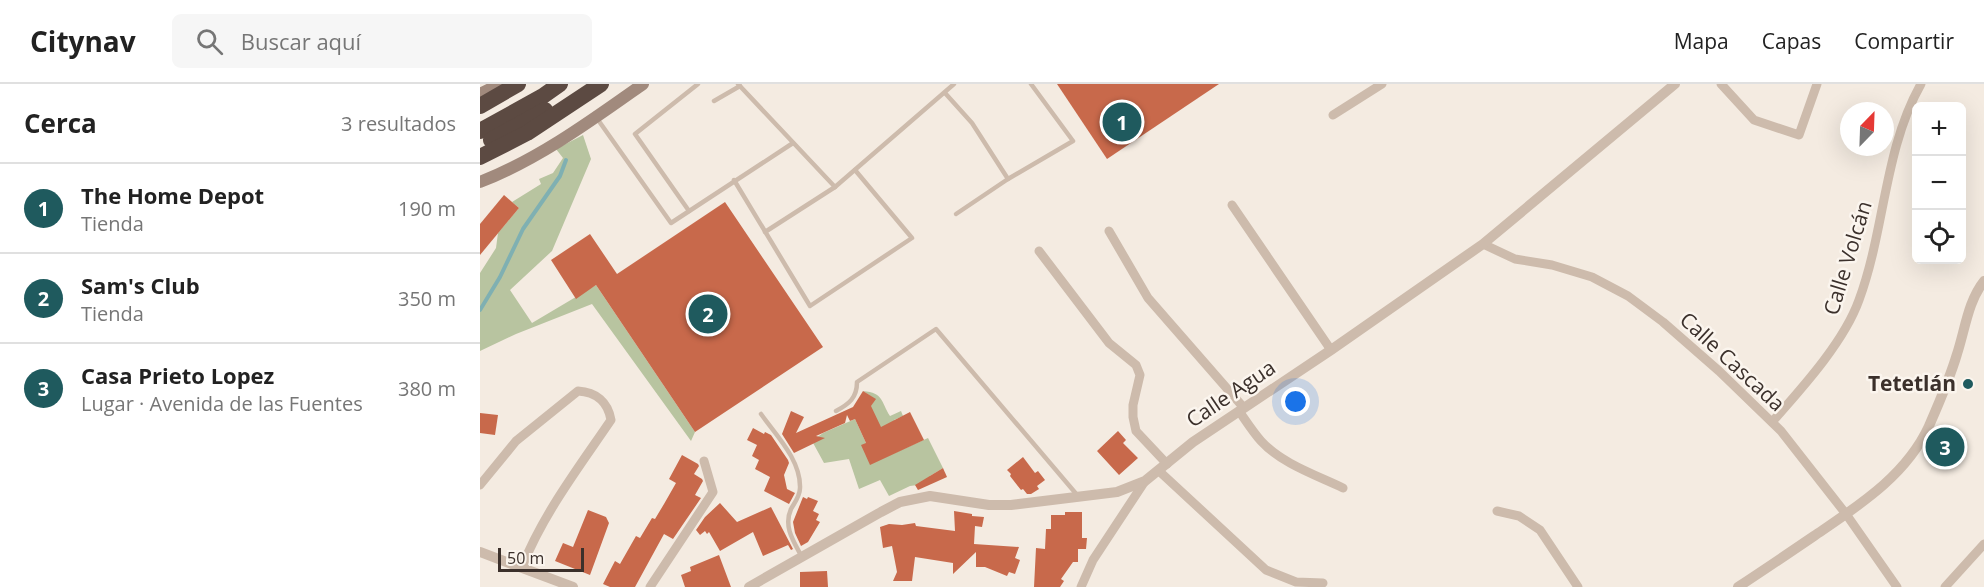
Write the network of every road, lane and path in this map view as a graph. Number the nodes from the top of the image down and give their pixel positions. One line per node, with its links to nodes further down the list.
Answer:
1 (500, 84): 18 (main road)
2 (518, 84): 18 (highway)
3 (541, 84): 22 (highway)
4 (560, 84): 23 (highway)
5 (585, 84): 26 (highway)
6 (600, 84): 24 (highway)
7 (643, 84): 21 (main road)
8 (698, 84): 35 (lane)
9 (954, 84): 17 (lane)
10 (1031, 84): 30 (lane)
11 (1382, 84): 20 (street)
12 (1675, 84): 39 (street, Calle Agua)
13 (1721, 84): 14 (street)
14 (1817, 84)
15 (1921, 84): 46 (street, Calle Volcán)
16 (739, 85): 19 (lane); 25 (lane)
17 (945, 93): 29 (lane); 30 (lane)
18 (481, 102)
19 (714, 102)
20 (1333, 115)
21 (596, 117): 32 (main road); 35 (lane)
22 (480, 120)
23 (480, 131)
24 (527, 133): 27 (highway); 28 (highway)
25 (793, 143): 31 (lane); 33 (lane)
26 (480, 146)
27 (480, 157)
28 (480, 167)
29 (855, 170): 33 (lane); 38 (lane)
30 (1008, 179): 36 (lane)
31 (734, 180): 35 (lane); 38 (lane)
32 (480, 182)
33 (835, 187): 38 (lane)
34 (1232, 205): 42 (street)
35 (689, 211)
36 (956, 213)
37 (1109, 231): 43 (street)
38 (765, 232)
39 (1483, 244): 42 (street, Calle Agua); 46 (street, Calle Cascada)
40 (1040, 251): 48 (street)
41 (1984, 281): 54 (street)
42 (1331, 350): 43 (street, Calle Agua)
43 (1242, 409): 48 (street, Calle Agua); 51 (street)
44 (836, 411): 52 (lane)
45 (761, 414): 57 (lane)
46 (1772, 422): 54 (street, Calle Cascada)
47 (704, 460): 62 (street)
48 (1163, 468): 49 (street, Calle Agua); 59 (street)
49 (1145, 481): 52 (street, Calle Agua); 64 (street)
50 (480, 485): 58 (street)
51 (1343, 488)
52 (1080, 498): 57 (street, Calle Agua)
53 (1497, 511): 65 (street)
54 (1846, 514): 66 (street); 67 (street, Calle Cascada)
55 (1984, 544): 68 (street)
56 (480, 552): 58 (street)
57 (802, 557): 63 (street, Calle Agua)
58 (522, 567): 60 (street)
59 (1323, 582)
60 (552, 584): 61 (street)
61 (573, 587)
62 (650, 587)
63 (749, 587)
64 (1081, 587)
65 (1578, 587)
66 (1738, 587)
67 (1897, 587)
68 (1945, 587)

